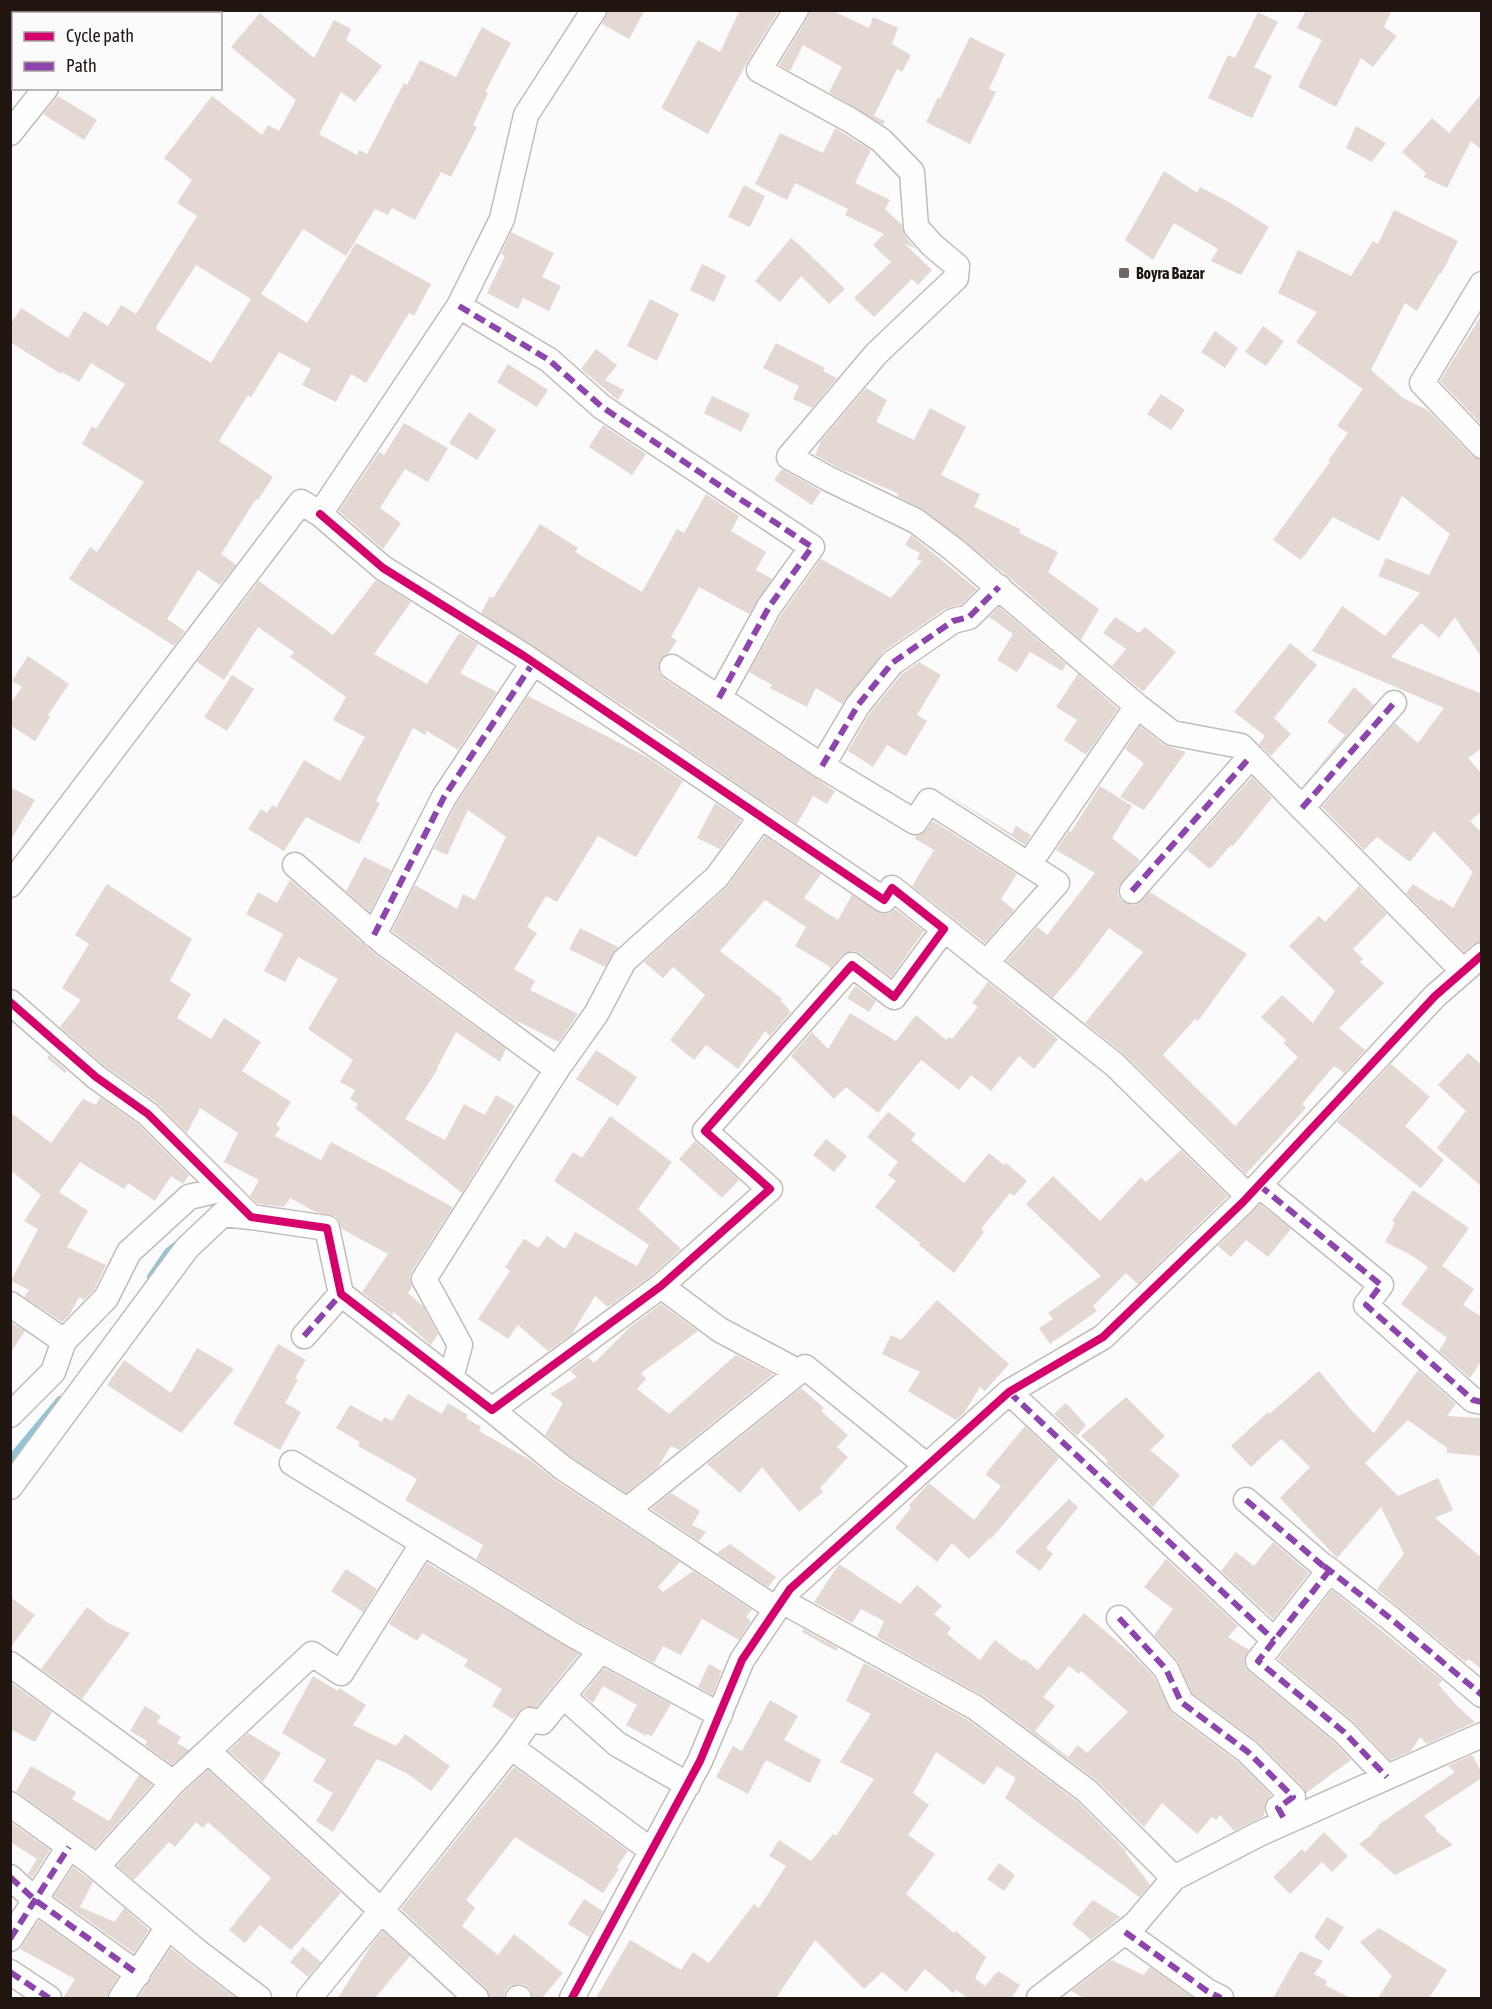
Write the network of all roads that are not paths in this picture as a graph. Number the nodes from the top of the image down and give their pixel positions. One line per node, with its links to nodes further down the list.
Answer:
1 (594, 10): 6 (street)
2 (796, 10): 9 (street)
3 (45, 90): 4 (street)
4 (10, 133)
5 (1482, 284): 7 (street)
6 (459, 306): 8 (street); 12 (street)
7 (1482, 446)
8 (320, 514): 10 (street); 21 (street)
9 (999, 587): 14 (street); 16 (street)
10 (533, 663): 18 (street); 24 (street)
11 (672, 667): 12 (street)
12 (718, 698): 16 (street)
13 (1394, 703): 17 (street)
14 (1137, 706): 15 (street); 19 (street)
15 (1251, 756): 17 (street); 22 (street)
16 (822, 766): 19 (street)
17 (1302, 808): 27 (street)
18 (761, 816): 23 (street); 29 (street)
19 (1029, 864): 26 (street)
20 (295, 865): 24 (street)
21 (10, 885)
22 (1132, 891)
23 (944, 929): 26 (street); 33 (street)
24 (374, 935): 29 (street)
25 (1482, 955): 27 (street)
26 (986, 963): 31 (street)
27 (1463, 972): 31 (street)
28 (10, 1002): 30 (street)
29 (557, 1069): 39 (street)
30 (223, 1189): 32 (street); 37 (street)
31 (1253, 1191): 40 (street); 41 (street)
32 (250, 1217): 34 (street); 46 (street)
33 (661, 1286): 38 (street); 42 (street)
34 (341, 1294): 36 (street); 39 (street)
35 (10, 1304): 37 (street)
36 (304, 1336)
37 (64, 1341): 43 (street)
38 (799, 1372): 45 (street); 48 (street)
39 (451, 1378): 42 (street)
40 (1009, 1392): 45 (street); 53 (street)
41 (1482, 1402)
42 (492, 1410): 48 (street)
43 (10, 1415)
44 (292, 1463): 49 (street)
45 (927, 1466): 51 (street)
46 (10, 1486)
47 (1246, 1500): 50 (street)
48 (627, 1510): 51 (street)
49 (423, 1543): 54 (street); 61 (street)
50 (1324, 1566): 53 (street); 56 (street)
51 (779, 1605): 58 (street); 71 (street)
52 (1119, 1618): 66 (street)
53 (1274, 1640): 62 (street)
54 (601, 1650): 57 (street); 58 (street)
55 (10, 1664): 63 (street)
56 (1482, 1695)
57 (563, 1696): 60 (street); 64 (street)
58 (720, 1715): 64 (street)
59 (1482, 1735): 62 (street)
60 (511, 1747): 68 (street); 73 (street)
61 (208, 1751): 63 (street); 73 (street)
62 (1387, 1777): 66 (street)
63 (173, 1783): 69 (street)
64 (687, 1785): 68 (street)
65 (10, 1804): 67 (street)
66 (1286, 1822): 71 (street)
67 (69, 1846): 69 (street); 72 (street)
68 (652, 1851): 84 (street)
69 (97, 1867): 74 (street)
70 (10, 1877): 72 (street)
71 (1174, 1878): 75 (street)
72 (35, 1900): 76 (street); 78 (street)
73 (381, 1911): 82 (street); 83 (street)
74 (168, 1927): 78 (street); 81 (street)
75 (1125, 1932): 85 (street); 86 (street)
76 (10, 1939)
77 (10, 1972): 79 (street)
78 (138, 1974): 80 (street)
79 (49, 1998)
80 (121, 1998)
81 (260, 1998)
82 (309, 1998)
83 (476, 1998)
84 (572, 1998)
85 (1039, 1998)
86 (1221, 1998)

